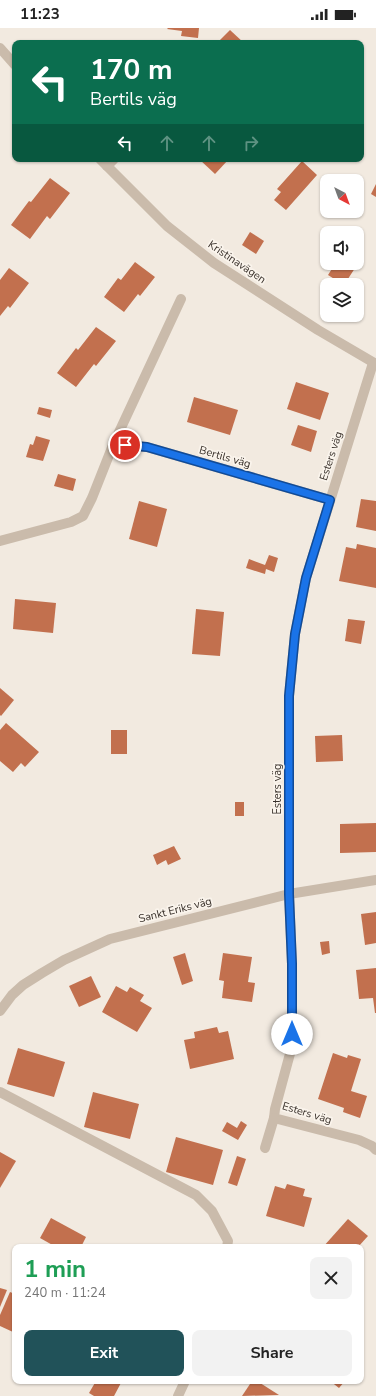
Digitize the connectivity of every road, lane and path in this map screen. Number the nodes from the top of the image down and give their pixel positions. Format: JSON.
{"nodes":[{"id":1,"x":0,"y":48,"type":"edge"},
{"id":2,"x":12,"y":62,"type":"edge"},
{"id":3,"x":108,"y":162,"type":"edge"},
{"id":4,"x":181,"y":299,"type":"dead end"},
{"id":5,"x":374,"y":363,"type":"edge"},
{"id":6,"x":113,"y":445,"type":"junction"},
{"id":7,"x":330,"y":500,"type":"junction"},
{"id":8,"x":0,"y":541,"type":"edge"},
{"id":9,"x":376,"y":880,"type":"edge"},
{"id":10,"x":289,"y":894,"type":"junction"},
{"id":11,"x":0,"y":1011,"type":"edge"},
{"id":12,"x":0,"y":1092,"type":"edge"},
{"id":13,"x":274,"y":1118,"type":"junction"},
{"id":14,"x":265,"y":1148,"type":"dead end"},
{"id":15,"x":376,"y":1150,"type":"edge"},
{"id":16,"x":228,"y":1244,"type":"edge"},
{"id":17,"x":184,"y":1384,"type":"edge"},
{"id":18,"x":178,"y":1396,"type":"edge"}],
"edges":[{"from":1,"to":2,"type":"street"},
{"from":3,"to":5,"type":"street","name":"Kristinavägen"},
{"from":4,"to":6,"type":"street"},
{"from":5,"to":7,"type":"street","name":"Esters väg"},
{"from":6,"to":7,"type":"street","name":"Bertils väg"},
{"from":6,"to":8,"type":"street"},
{"from":7,"to":10,"type":"street","name":"Esters väg"},
{"from":9,"to":10,"type":"street","name":"Sankt Eriks väg"},
{"from":10,"to":11,"type":"street","name":"Sankt Eriks väg"},
{"from":10,"to":13,"type":"street","name":"Esters väg"},
{"from":12,"to":16,"type":"street"},
{"from":13,"to":14,"type":"street"},
{"from":13,"to":15,"type":"street","name":"Esters väg"},
{"from":17,"to":18,"type":"street"}]}
